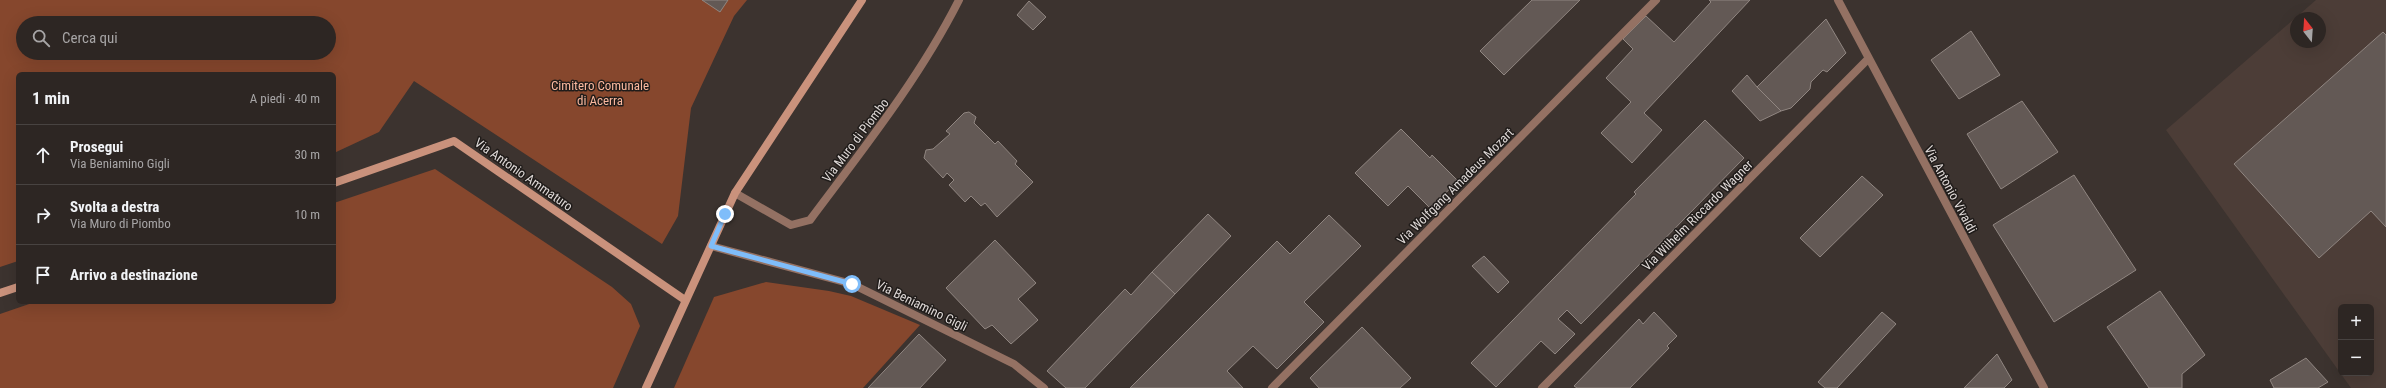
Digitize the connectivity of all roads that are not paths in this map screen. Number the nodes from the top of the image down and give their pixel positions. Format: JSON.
{"nodes":[{"id":1,"x":862,"y":0,"type":"edge"},
{"id":2,"x":959,"y":0,"type":"edge"},
{"id":3,"x":1656,"y":0,"type":"edge"},
{"id":4,"x":1838,"y":0,"type":"edge"},
{"id":5,"x":1868,"y":59,"type":"junction"},
{"id":6,"x":336,"y":182,"type":"edge"},
{"id":7,"x":735,"y":193,"type":"junction"},
{"id":8,"x":711,"y":246,"type":"junction"},
{"id":9,"x":16,"y":288,"type":"edge"},
{"id":10,"x":0,"y":293,"type":"edge"},
{"id":11,"x":685,"y":300,"type":"junction"},
{"id":12,"x":646,"y":388,"type":"edge"},
{"id":13,"x":1044,"y":388,"type":"edge"},
{"id":14,"x":1272,"y":388,"type":"edge"},
{"id":15,"x":1542,"y":388,"type":"edge"},
{"id":16,"x":2044,"y":388,"type":"edge"}],
"edges":[{"from":1,"to":7,"type":"street"},
{"from":2,"to":7,"type":"street","name":"Via Muro di Piombo"},
{"from":3,"to":14,"type":"street","name":"Via Wolfgang Amadeus Mozart"},
{"from":4,"to":5,"type":"street","name":"Via Antonio Vivaldi"},
{"from":5,"to":15,"type":"street","name":"Via Wilhelm Riccardo Wagner"},
{"from":5,"to":16,"type":"street","name":"Via Antonio Vivaldi"},
{"from":6,"to":11,"type":"street","name":"Via Antonio Ammaturo"},
{"from":7,"to":8,"type":"street"},
{"from":8,"to":11,"type":"street"},
{"from":8,"to":13,"type":"street","name":"Via Beniamino Gigli"},
{"from":9,"to":10,"type":"street"},
{"from":11,"to":12,"type":"street"}]}
